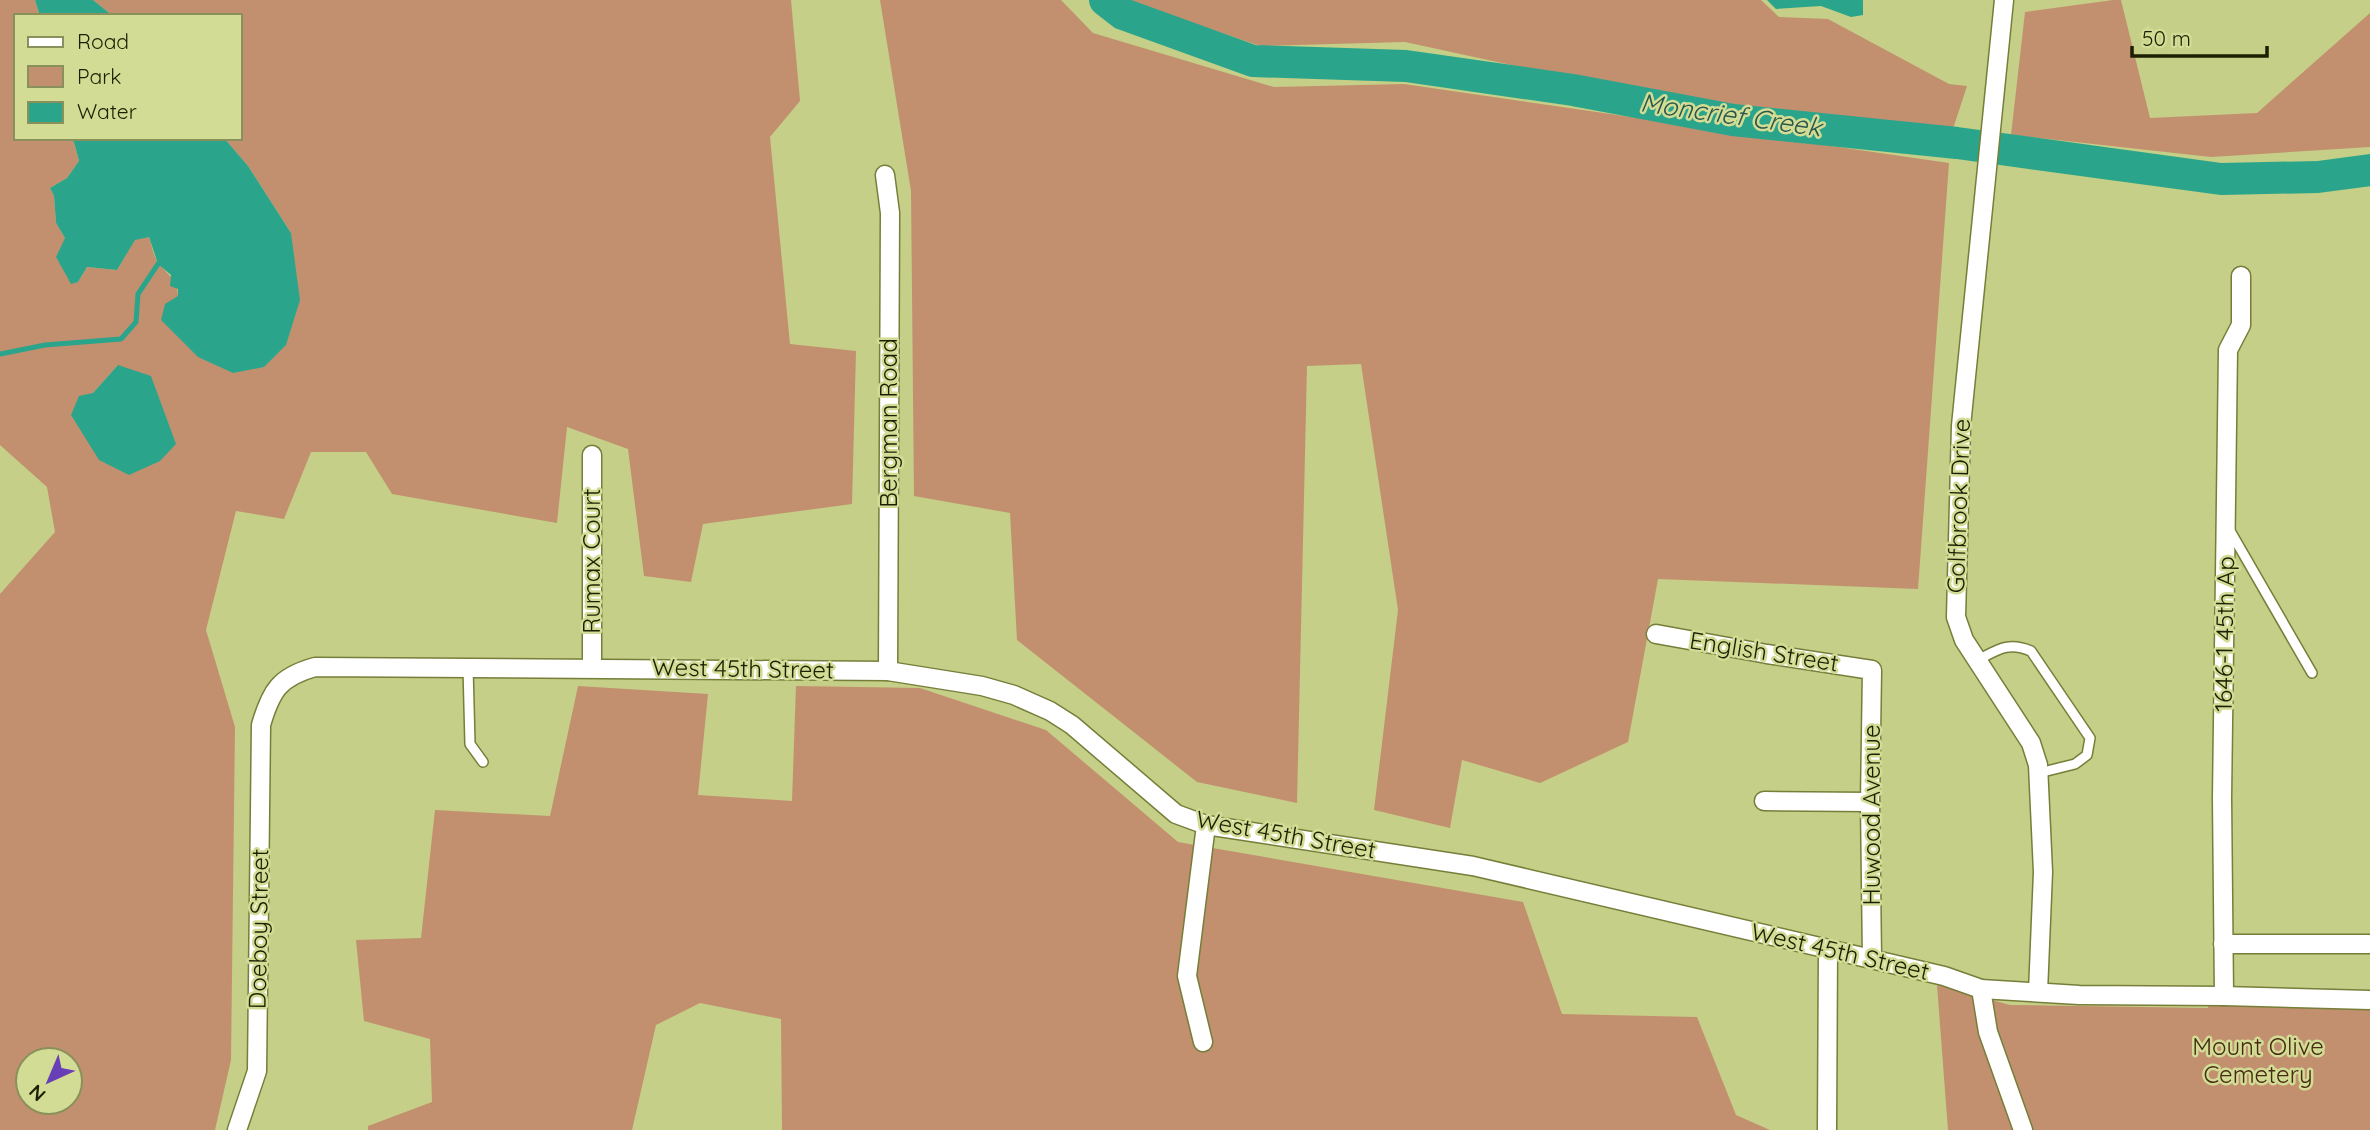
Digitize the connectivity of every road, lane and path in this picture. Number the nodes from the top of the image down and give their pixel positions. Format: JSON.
{"nodes":[{"id":1,"x":2004,"y":0,"type":"edge"},
{"id":2,"x":885,"y":175,"type":"dead end"},
{"id":3,"x":2241,"y":276,"type":"dead end"},
{"id":4,"x":592,"y":455,"type":"dead end"},
{"id":5,"x":2226,"y":524,"type":"junction"},
{"id":6,"x":1656,"y":634,"type":"dead end"},
{"id":7,"x":1976,"y":661,"type":"junction"},
{"id":8,"x":468,"y":666,"type":"junction"},
{"id":9,"x":592,"y":667,"type":"junction"},
{"id":10,"x":1872,"y":670,"type":"joint"},
{"id":11,"x":888,"y":671,"type":"junction"},
{"id":12,"x":2312,"y":673,"type":"dead end"},
{"id":13,"x":261,"y":725,"type":"joint"},
{"id":14,"x":483,"y":762,"type":"dead end"},
{"id":15,"x":2039,"y":774,"type":"junction"},
{"id":16,"x":1764,"y":801,"type":"dead end"},
{"id":17,"x":1870,"y":803,"type":"junction"},
{"id":18,"x":1206,"y":825,"type":"junction"},
{"id":19,"x":2223,"y":944,"type":"junction"},
{"id":20,"x":2370,"y":944,"type":"edge"},
{"id":21,"x":1828,"y":949,"type":"junction"},
{"id":22,"x":1872,"y":959,"type":"junction"},
{"id":23,"x":1981,"y":989,"type":"junction"},
{"id":24,"x":2038,"y":992,"type":"junction"},
{"id":25,"x":2224,"y":996,"type":"junction"},
{"id":26,"x":2370,"y":1000,"type":"edge"},
{"id":27,"x":1203,"y":1042,"type":"dead end"},
{"id":28,"x":237,"y":1130,"type":"edge"},
{"id":29,"x":1828,"y":1130,"type":"edge"},
{"id":30,"x":2023,"y":1130,"type":"edge"}],
"edges":[{"from":1,"to":7,"type":"street","name":"Golfbrook Drive"},
{"from":2,"to":11,"type":"street","name":"Bergman Road"},
{"from":3,"to":5,"type":"street","name":"1646-1 45th Ap"},
{"from":4,"to":9,"type":"street","name":"Rumax Court"},
{"from":5,"to":12,"type":"lane"},
{"from":5,"to":19,"type":"street","name":"1646-1 45th Ap"},
{"from":6,"to":10,"type":"street","name":"English Street"},
{"from":7,"to":15,"type":"street","name":"Golfbrook Drive"},
{"from":7,"to":15,"type":"lane"},
{"from":8,"to":9,"type":"street","name":"West 45th Street"},
{"from":8,"to":13,"type":"street","name":"West 45th Street"},
{"from":8,"to":14,"type":"lane"},
{"from":9,"to":11,"type":"street","name":"West 45th Street"},
{"from":10,"to":17,"type":"street","name":"Huwood Avenue"},
{"from":11,"to":18,"type":"street","name":"West 45th Street"},
{"from":13,"to":28,"type":"street","name":"Doeboy Street"},
{"from":15,"to":24,"type":"street","name":"Golfbrook Drive"},
{"from":16,"to":17,"type":"street"},
{"from":17,"to":22,"type":"street","name":"Huwood Avenue"},
{"from":18,"to":21,"type":"street","name":"West 45th Street"},
{"from":18,"to":27,"type":"street"},
{"from":19,"to":20,"type":"street"},
{"from":19,"to":25,"type":"street","name":"1646-1 45th Ap"},
{"from":21,"to":22,"type":"street","name":"West 45th Street"},
{"from":21,"to":29,"type":"street"},
{"from":22,"to":23,"type":"street","name":"West 45th Street"},
{"from":23,"to":24,"type":"street","name":"West 45th Street"},
{"from":23,"to":30,"type":"street"},
{"from":24,"to":25,"type":"street","name":"West 45th Street"},
{"from":25,"to":26,"type":"street","name":"West 45th Street"}]}
